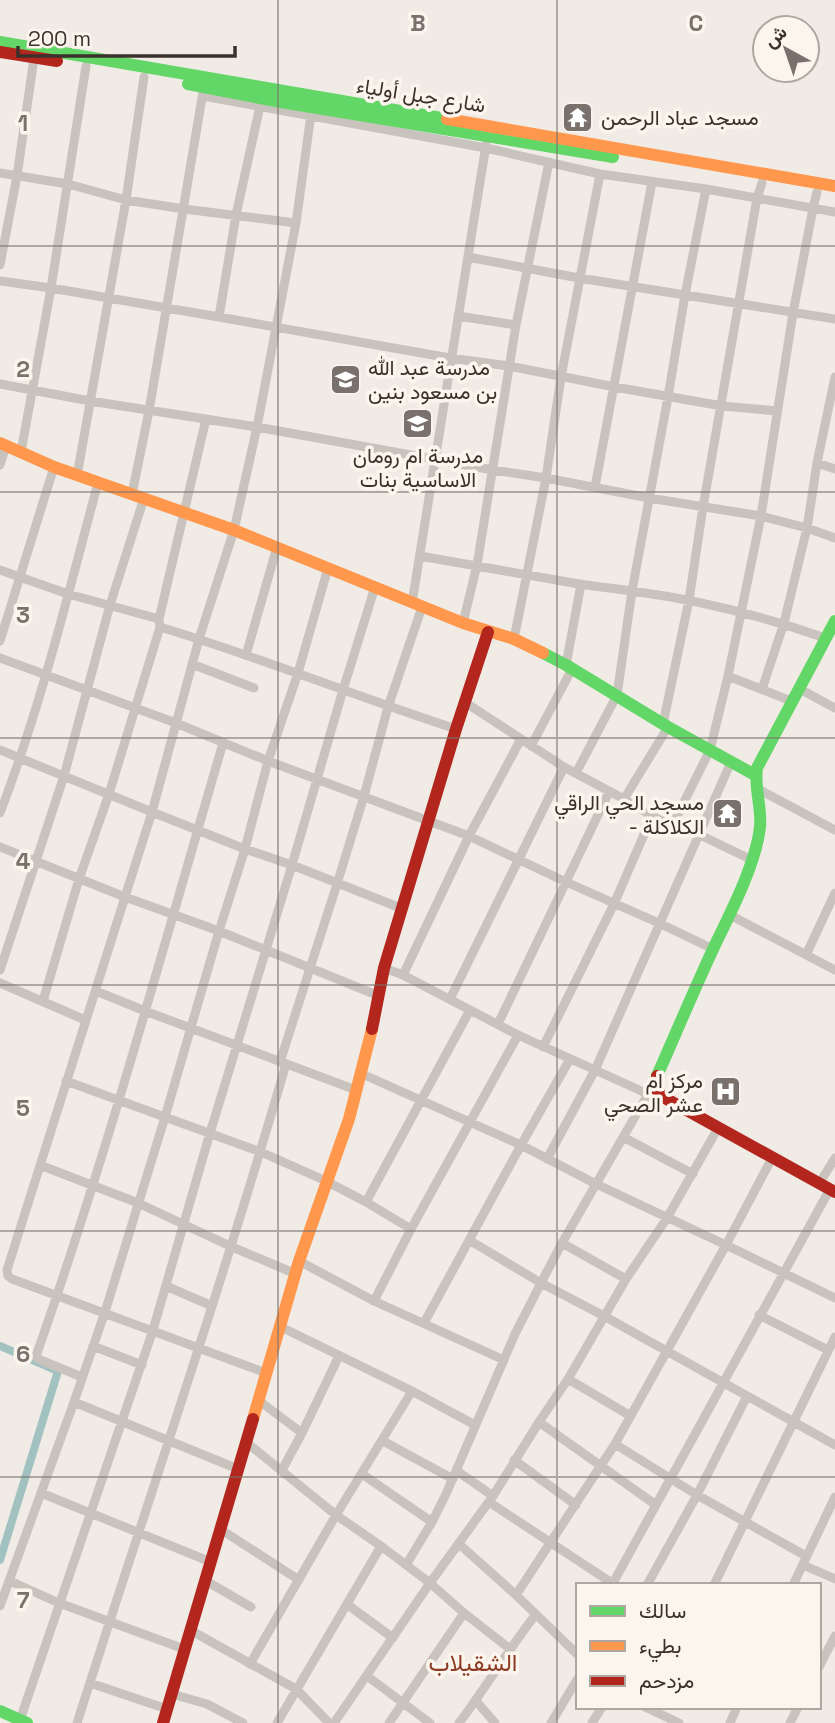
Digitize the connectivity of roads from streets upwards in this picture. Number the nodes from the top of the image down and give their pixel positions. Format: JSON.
{"nodes":[{"id":1,"x":0,"y":42,"type":"edge"},
{"id":2,"x":0,"y":52,"type":"edge"},
{"id":3,"x":34,"y":58,"type":"junction"},
{"id":4,"x":86,"y":66,"type":"junction"},
{"id":5,"x":144,"y":77,"type":"junction"},
{"id":6,"x":203,"y":92,"type":"junction"},
{"id":7,"x":260,"y":106,"type":"junction"},
{"id":8,"x":311,"y":111,"type":"junction"},
{"id":9,"x":487,"y":142,"type":"junction"},
{"id":10,"x":549,"y":162,"type":"junction"},
{"id":11,"x":0,"y":173,"type":"edge"},
{"id":12,"x":600,"y":174,"type":"junction"},
{"id":13,"x":17,"y":176,"type":"junction"},
{"id":14,"x":652,"y":182,"type":"junction"},
{"id":15,"x":762,"y":183,"type":"junction"},
{"id":16,"x":68,"y":184,"type":"junction"},
{"id":17,"x":835,"y":186,"type":"edge"},
{"id":18,"x":706,"y":189,"type":"junction"},
{"id":19,"x":817,"y":192,"type":"junction"},
{"id":20,"x":835,"y":195,"type":"edge"},
{"id":21,"x":757,"y":198,"type":"junction"},
{"id":22,"x":126,"y":200,"type":"junction"},
{"id":23,"x":813,"y":208,"type":"junction"},
{"id":24,"x":184,"y":209,"type":"junction"},
{"id":25,"x":835,"y":212,"type":"edge"},
{"id":26,"x":236,"y":215,"type":"junction"},
{"id":27,"x":296,"y":223,"type":"junction"},
{"id":28,"x":468,"y":257,"type":"junction"},
{"id":29,"x":0,"y":265,"type":"edge"},
{"id":30,"x":527,"y":267,"type":"junction"},
{"id":31,"x":579,"y":278,"type":"junction"},
{"id":32,"x":0,"y":282,"type":"edge"},
{"id":33,"x":632,"y":285,"type":"junction"},
{"id":34,"x":51,"y":288,"type":"junction"},
{"id":35,"x":685,"y":295,"type":"junction"},
{"id":36,"x":109,"y":299,"type":"junction"},
{"id":37,"x":738,"y":303,"type":"junction"},
{"id":38,"x":167,"y":308,"type":"junction"},
{"id":39,"x":793,"y":313,"type":"junction"},
{"id":40,"x":457,"y":316,"type":"junction"},
{"id":41,"x":219,"y":317,"type":"junction"},
{"id":42,"x":835,"y":320,"type":"edge"},
{"id":43,"x":516,"y":325,"type":"junction"},
{"id":44,"x":277,"y":327,"type":"junction"},
{"id":45,"x":450,"y":358,"type":"junction"},
{"id":46,"x":509,"y":366,"type":"junction"},
{"id":47,"x":561,"y":376,"type":"junction"},
{"id":48,"x":835,"y":376,"type":"edge"},
{"id":49,"x":0,"y":384,"type":"edge"},
{"id":50,"x":615,"y":387,"type":"junction"},
{"id":51,"x":32,"y":390,"type":"junction"},
{"id":52,"x":668,"y":397,"type":"junction"},
{"id":53,"x":90,"y":401,"type":"junction"},
{"id":54,"x":722,"y":406,"type":"junction"},
{"id":55,"x":149,"y":411,"type":"junction"},
{"id":56,"x":777,"y":411,"type":"junction"},
{"id":57,"x":206,"y":419,"type":"junction"},
{"id":58,"x":257,"y":427,"type":"junction"},
{"id":59,"x":3,"y":445,"type":"edge"},
{"id":60,"x":21,"y":452,"type":"junction"},
{"id":61,"x":435,"y":459,"type":"junction"},
{"id":62,"x":817,"y":463,"type":"junction"},
{"id":63,"x":0,"y":465,"type":"edge"},
{"id":64,"x":54,"y":467,"type":"junction"},
{"id":65,"x":835,"y":469,"type":"edge"},
{"id":66,"x":493,"y":470,"type":"junction"},
{"id":67,"x":77,"y":476,"type":"junction"},
{"id":68,"x":547,"y":478,"type":"junction"},
{"id":69,"x":98,"y":483,"type":"junction"},
{"id":70,"x":595,"y":487,"type":"junction"},
{"id":71,"x":138,"y":496,"type":"junction"},
{"id":72,"x":649,"y":498,"type":"junction"},
{"id":73,"x":703,"y":507,"type":"junction"},
{"id":74,"x":185,"y":512,"type":"junction"},
{"id":75,"x":761,"y":516,"type":"junction"},
{"id":76,"x":807,"y":528,"type":"junction"},
{"id":77,"x":234,"y":530,"type":"junction"},
{"id":78,"x":835,"y":538,"type":"edge"},
{"id":79,"x":277,"y":547,"type":"junction"},
{"id":80,"x":420,"y":556,"type":"junction"},
{"id":81,"x":477,"y":565,"type":"junction"},
{"id":82,"x":328,"y":568,"type":"junction"},
{"id":83,"x":0,"y":570,"type":"edge"},
{"id":84,"x":527,"y":574,"type":"junction"},
{"id":85,"x":19,"y":576,"type":"junction"},
{"id":86,"x":581,"y":584,"type":"junction"},
{"id":87,"x":375,"y":587,"type":"junction"},
{"id":88,"x":632,"y":590,"type":"junction"},
{"id":89,"x":68,"y":594,"type":"junction"},
{"id":90,"x":689,"y":600,"type":"junction"},
{"id":91,"x":110,"y":605,"type":"junction"},
{"id":92,"x":417,"y":605,"type":"junction"},
{"id":93,"x":742,"y":611,"type":"junction"},
{"id":94,"x":835,"y":621,"type":"edge"},
{"id":95,"x":160,"y":623,"type":"junction"},
{"id":96,"x":463,"y":623,"type":"junction"},
{"id":97,"x":784,"y":623,"type":"junction"},
{"id":98,"x":488,"y":632,"type":"junction"},
{"id":99,"x":825,"y":638,"type":"junction"},
{"id":100,"x":199,"y":639,"type":"junction"},
{"id":101,"x":514,"y":639,"type":"junction"},
{"id":102,"x":0,"y":641,"type":"edge"},
{"id":103,"x":246,"y":655,"type":"junction"},
{"id":104,"x":0,"y":658,"type":"edge"},
{"id":105,"x":192,"y":664,"type":"junction"},
{"id":106,"x":569,"y":667,"type":"junction"},
{"id":107,"x":298,"y":673,"type":"junction"},
{"id":108,"x":46,"y":675,"type":"junction"},
{"id":109,"x":728,"y":676,"type":"junction"},
{"id":110,"x":254,"y":688,"type":"dead end"},
{"id":111,"x":798,"y":688,"type":"junction"},
{"id":112,"x":343,"y":690,"type":"junction"},
{"id":113,"x":762,"y":690,"type":"junction"},
{"id":114,"x":88,"y":691,"type":"junction"},
{"id":115,"x":617,"y":695,"type":"junction"},
{"id":116,"x":791,"y":701,"type":"junction"},
{"id":117,"x":466,"y":704,"type":"junction"},
{"id":118,"x":388,"y":707,"type":"junction"},
{"id":119,"x":835,"y":708,"type":"edge"},
{"id":120,"x":135,"y":709,"type":"junction"},
{"id":121,"x":176,"y":723,"type":"junction"},
{"id":122,"x":666,"y":725,"type":"junction"},
{"id":123,"x":456,"y":729,"type":"junction"},
{"id":124,"x":521,"y":739,"type":"junction"},
{"id":125,"x":223,"y":743,"type":"junction"},
{"id":126,"x":531,"y":746,"type":"junction"},
{"id":127,"x":0,"y":750,"type":"edge"},
{"id":128,"x":710,"y":750,"type":"junction"},
{"id":129,"x":21,"y":758,"type":"junction"},
{"id":130,"x":268,"y":761,"type":"junction"},
{"id":131,"x":731,"y":762,"type":"junction"},
{"id":132,"x":564,"y":767,"type":"junction"},
{"id":133,"x":576,"y":773,"type":"junction"},
{"id":134,"x":64,"y":776,"type":"junction"},
{"id":135,"x":317,"y":778,"type":"junction"},
{"id":136,"x":756,"y":782,"type":"junction"},
{"id":137,"x":609,"y":792,"type":"junction"},
{"id":138,"x":109,"y":794,"type":"junction"},
{"id":139,"x":364,"y":796,"type":"junction"},
{"id":140,"x":624,"y":799,"type":"junction"},
{"id":141,"x":152,"y":812,"type":"junction"},
{"id":142,"x":0,"y":813,"type":"edge"},
{"id":143,"x":652,"y":816,"type":"junction"},
{"id":144,"x":429,"y":821,"type":"junction"},
{"id":145,"x":672,"y":826,"type":"junction"},
{"id":146,"x":198,"y":829,"type":"junction"},
{"id":147,"x":835,"y":830,"type":"edge"},
{"id":148,"x":698,"y":834,"type":"junction"},
{"id":149,"x":469,"y":836,"type":"junction"},
{"id":150,"x":0,"y":847,"type":"edge"},
{"id":151,"x":245,"y":849,"type":"junction"},
{"id":152,"x":518,"y":858,"type":"junction"},
{"id":153,"x":752,"y":860,"type":"junction"},
{"id":154,"x":36,"y":863,"type":"junction"},
{"id":155,"x":292,"y":865,"type":"junction"},
{"id":156,"x":79,"y":879,"type":"junction"},
{"id":157,"x":566,"y":882,"type":"junction"},
{"id":158,"x":337,"y":884,"type":"junction"},
{"id":159,"x":125,"y":897,"type":"junction"},
{"id":160,"x":834,"y":899,"type":"edge"},
{"id":161,"x":614,"y":904,"type":"junction"},
{"id":162,"x":403,"y":909,"type":"junction"},
{"id":163,"x":173,"y":915,"type":"junction"},
{"id":164,"x":730,"y":915,"type":"junction"},
{"id":165,"x":661,"y":924,"type":"junction"},
{"id":166,"x":219,"y":931,"type":"junction"},
{"id":167,"x":713,"y":949,"type":"junction"},
{"id":168,"x":266,"y":950,"type":"junction"},
{"id":169,"x":806,"y":955,"type":"junction"},
{"id":170,"x":384,"y":968,"type":"junction"},
{"id":171,"x":310,"y":969,"type":"junction"},
{"id":172,"x":0,"y":970,"type":"edge"},
{"id":173,"x":835,"y":970,"type":"edge"},
{"id":174,"x":403,"y":975,"type":"junction"},
{"id":175,"x":0,"y":983,"type":"edge"},
{"id":176,"x":96,"y":991,"type":"junction"},
{"id":177,"x":379,"y":996,"type":"junction"},
{"id":178,"x":450,"y":999,"type":"junction"},
{"id":179,"x":43,"y":1001,"type":"junction"},
{"id":180,"x":470,"y":1010,"type":"junction"},
{"id":181,"x":145,"y":1011,"type":"junction"},
{"id":182,"x":85,"y":1020,"type":"junction"},
{"id":183,"x":498,"y":1024,"type":"junction"},
{"id":184,"x":191,"y":1029,"type":"junction"},
{"id":185,"x":519,"y":1035,"type":"junction"},
{"id":186,"x":237,"y":1046,"type":"junction"},
{"id":187,"x":543,"y":1047,"type":"junction"},
{"id":188,"x":570,"y":1059,"type":"junction"},
{"id":189,"x":283,"y":1063,"type":"junction"},
{"id":190,"x":595,"y":1070,"type":"junction"},
{"id":191,"x":360,"y":1073,"type":"junction"},
{"id":192,"x":66,"y":1081,"type":"junction"},
{"id":193,"x":356,"y":1090,"type":"junction"},
{"id":194,"x":652,"y":1092,"type":"junction"},
{"id":195,"x":119,"y":1100,"type":"junction"},
{"id":196,"x":421,"y":1101,"type":"junction"},
{"id":197,"x":165,"y":1117,"type":"junction"},
{"id":198,"x":471,"y":1122,"type":"junction"},
{"id":199,"x":718,"y":1128,"type":"junction"},
{"id":200,"x":210,"y":1133,"type":"junction"},
{"id":201,"x":623,"y":1137,"type":"junction"},
{"id":202,"x":521,"y":1145,"type":"junction"},
{"id":203,"x":261,"y":1152,"type":"junction"},
{"id":204,"x":772,"y":1158,"type":"junction"},
{"id":205,"x":835,"y":1158,"type":"edge"},
{"id":206,"x":547,"y":1159,"type":"junction"},
{"id":207,"x":40,"y":1165,"type":"junction"},
{"id":208,"x":693,"y":1174,"type":"junction"},
{"id":209,"x":326,"y":1181,"type":"junction"},
{"id":210,"x":596,"y":1184,"type":"junction"},
{"id":211,"x":93,"y":1185,"type":"junction"},
{"id":212,"x":828,"y":1189,"type":"edge"},
{"id":213,"x":366,"y":1202,"type":"junction"},
{"id":214,"x":138,"y":1203,"type":"junction"},
{"id":215,"x":667,"y":1218,"type":"junction"},
{"id":216,"x":184,"y":1224,"type":"junction"},
{"id":217,"x":411,"y":1229,"type":"junction"},
{"id":218,"x":469,"y":1240,"type":"junction"},
{"id":219,"x":562,"y":1243,"type":"junction"},
{"id":220,"x":726,"y":1245,"type":"junction"},
{"id":221,"x":230,"y":1247,"type":"junction"},
{"id":222,"x":299,"y":1261,"type":"junction"},
{"id":223,"x":782,"y":1273,"type":"junction"},
{"id":224,"x":296,"y":1274,"type":"junction"},
{"id":225,"x":626,"y":1279,"type":"junction"},
{"id":226,"x":541,"y":1283,"type":"junction"},
{"id":227,"x":166,"y":1286,"type":"junction"},
{"id":228,"x":58,"y":1295,"type":"junction"},
{"id":229,"x":835,"y":1298,"type":"edge"},
{"id":230,"x":374,"y":1301,"type":"junction"},
{"id":231,"x":212,"y":1306,"type":"junction"},
{"id":232,"x":105,"y":1312,"type":"junction"},
{"id":233,"x":760,"y":1315,"type":"junction"},
{"id":234,"x":604,"y":1316,"type":"junction"},
{"id":235,"x":424,"y":1323,"type":"junction"},
{"id":236,"x":281,"y":1327,"type":"junction"},
{"id":237,"x":153,"y":1330,"type":"junction"},
{"id":238,"x":835,"y":1337,"type":"edge"},
{"id":239,"x":93,"y":1346,"type":"junction"},
{"id":240,"x":198,"y":1348,"type":"junction"},
{"id":241,"x":666,"y":1350,"type":"junction"},
{"id":242,"x":828,"y":1350,"type":"junction"},
{"id":243,"x":339,"y":1356,"type":"junction"},
{"id":244,"x":504,"y":1360,"type":"junction"},
{"id":245,"x":142,"y":1365,"type":"junction"},
{"id":246,"x":266,"y":1373,"type":"junction"},
{"id":247,"x":82,"y":1377,"type":"junction"},
{"id":248,"x":568,"y":1378,"type":"junction"},
{"id":249,"x":723,"y":1382,"type":"junction"},
{"id":250,"x":412,"y":1391,"type":"junction"},
{"id":251,"x":747,"y":1396,"type":"junction"},
{"id":252,"x":258,"y":1400,"type":"junction"},
{"id":253,"x":74,"y":1402,"type":"junction"},
{"id":254,"x":629,"y":1415,"type":"junction"},
{"id":255,"x":122,"y":1422,"type":"junction"},
{"id":256,"x":539,"y":1422,"type":"junction"},
{"id":257,"x":793,"y":1422,"type":"junction"},
{"id":258,"x":475,"y":1425,"type":"junction"},
{"id":259,"x":302,"y":1433,"type":"junction"},
{"id":260,"x":169,"y":1440,"type":"junction"},
{"id":261,"x":383,"y":1441,"type":"junction"},
{"id":262,"x":246,"y":1442,"type":"junction"},
{"id":263,"x":615,"y":1444,"type":"junction"},
{"id":264,"x":835,"y":1445,"type":"edge"},
{"id":265,"x":514,"y":1460,"type":"junction"},
{"id":266,"x":601,"y":1466,"type":"junction"},
{"id":267,"x":238,"y":1469,"type":"junction"},
{"id":268,"x":282,"y":1470,"type":"junction"},
{"id":269,"x":362,"y":1474,"type":"junction"},
{"id":270,"x":455,"y":1475,"type":"junction"},
{"id":271,"x":670,"y":1479,"type":"junction"},
{"id":272,"x":41,"y":1493,"type":"junction"},
{"id":273,"x":697,"y":1495,"type":"junction"},
{"id":274,"x":835,"y":1497,"type":"edge"},
{"id":275,"x":491,"y":1499,"type":"junction"},
{"id":276,"x":576,"y":1505,"type":"junction"},
{"id":277,"x":656,"y":1505,"type":"junction"},
{"id":278,"x":90,"y":1514,"type":"junction"},
{"id":279,"x":336,"y":1515,"type":"junction"},
{"id":280,"x":432,"y":1522,"type":"junction"},
{"id":281,"x":746,"y":1523,"type":"junction"},
{"id":282,"x":220,"y":1529,"type":"junction"},
{"id":283,"x":139,"y":1533,"type":"junction"},
{"id":284,"x":551,"y":1543,"type":"junction"},
{"id":285,"x":459,"y":1544,"type":"junction"},
{"id":286,"x":382,"y":1546,"type":"junction"},
{"id":287,"x":804,"y":1560,"type":"junction"},
{"id":288,"x":211,"y":1562,"type":"junction"},
{"id":289,"x":406,"y":1565,"type":"junction"},
{"id":290,"x":835,"y":1579,"type":"edge"},
{"id":291,"x":10,"y":1580,"type":"junction"},
{"id":292,"x":299,"y":1580,"type":"junction"},
{"id":293,"x":206,"y":1581,"type":"junction"},
{"id":294,"x":430,"y":1583,"type":"junction"},
{"id":295,"x":612,"y":1583,"type":"edge"},
{"id":296,"x":615,"y":1583,"type":"edge"},
{"id":297,"x":648,"y":1583,"type":"edge"},
{"id":298,"x":715,"y":1583,"type":"edge"},
{"id":299,"x":794,"y":1583,"type":"edge"},
{"id":300,"x":516,"y":1595,"type":"junction"},
{"id":301,"x":60,"y":1603,"type":"junction"},
{"id":302,"x":348,"y":1605,"type":"junction"},
{"id":303,"x":0,"y":1606,"type":"edge"},
{"id":304,"x":251,"y":1607,"type":"dead end"},
{"id":305,"x":464,"y":1613,"type":"junction"},
{"id":306,"x":536,"y":1614,"type":"junction"},
{"id":307,"x":110,"y":1622,"type":"junction"},
{"id":308,"x":190,"y":1630,"type":"junction"},
{"id":309,"x":835,"y":1636,"type":"edge"},
{"id":310,"x":393,"y":1638,"type":"junction"},
{"id":311,"x":184,"y":1649,"type":"junction"},
{"id":312,"x":510,"y":1649,"type":"junction"},
{"id":313,"x":576,"y":1653,"type":"edge"},
{"id":314,"x":821,"y":1663,"type":"edge"},
{"id":315,"x":250,"y":1664,"type":"junction"},
{"id":316,"x":367,"y":1676,"type":"junction"},
{"id":317,"x":576,"y":1681,"type":"edge"},
{"id":318,"x":90,"y":1682,"type":"junction"},
{"id":319,"x":296,"y":1689,"type":"junction"},
{"id":320,"x":172,"y":1694,"type":"junction"},
{"id":321,"x":476,"y":1701,"type":"junction"},
{"id":322,"x":403,"y":1703,"type":"junction"},
{"id":323,"x":167,"y":1709,"type":"junction"},
{"id":324,"x":652,"y":1709,"type":"edge"},
{"id":325,"x":0,"y":1711,"type":"edge"},
{"id":326,"x":23,"y":1721,"type":"edge"},
{"id":327,"x":77,"y":1723,"type":"edge"},
{"id":328,"x":163,"y":1723,"type":"edge"},
{"id":329,"x":243,"y":1723,"type":"edge"},
{"id":330,"x":277,"y":1723,"type":"edge"},
{"id":331,"x":331,"y":1723,"type":"edge"},
{"id":332,"x":388,"y":1723,"type":"edge"},
{"id":333,"x":430,"y":1723,"type":"edge"},
{"id":334,"x":459,"y":1723,"type":"edge"},
{"id":335,"x":495,"y":1723,"type":"edge"},
{"id":336,"x":551,"y":1723,"type":"edge"},
{"id":337,"x":679,"y":1723,"type":"edge"}],
"edges":[{"from":1,"to":17,"type":"street","name":"شارع جبل أولياء"},
{"from":2,"to":3,"type":"street","name":"شارع جبل أولياء"},
{"from":3,"to":4,"type":"street","name":"شارع جبل أولياء"},
{"from":3,"to":13,"type":"street"},
{"from":4,"to":5,"type":"street","name":"شارع جبل أولياء"},
{"from":4,"to":16,"type":"street"},
{"from":5,"to":6,"type":"street","name":"شارع جبل أولياء"},
{"from":5,"to":22,"type":"street"},
{"from":6,"to":7,"type":"street"},
{"from":6,"to":8,"type":"street","name":"شارع جبل أولياء"},
{"from":6,"to":24,"type":"street"},
{"from":7,"to":8,"type":"street"},
{"from":7,"to":26,"type":"street"},
{"from":8,"to":9,"type":"street","name":"شارع جبل أولياء"},
{"from":8,"to":27,"type":"street"},
{"from":9,"to":10,"type":"street"},
{"from":9,"to":15,"type":"street","name":"شارع جبل أولياء"},
{"from":9,"to":28,"type":"street"},
{"from":10,"to":12,"type":"street"},
{"from":10,"to":30,"type":"street"},
{"from":11,"to":13,"type":"street"},
{"from":12,"to":14,"type":"street"},
{"from":12,"to":31,"type":"street"},
{"from":13,"to":16,"type":"street"},
{"from":13,"to":29,"type":"street"},
{"from":14,"to":18,"type":"street"},
{"from":14,"to":33,"type":"street"},
{"from":15,"to":19,"type":"street","name":"شارع جبل أولياء"},
{"from":15,"to":21,"type":"street"},
{"from":16,"to":22,"type":"street"},
{"from":16,"to":34,"type":"street"},
{"from":18,"to":21,"type":"street"},
{"from":18,"to":35,"type":"street"},
{"from":19,"to":20,"type":"street","name":"شارع جبل أولياء"},
{"from":19,"to":23,"type":"street"},
{"from":21,"to":23,"type":"street"},
{"from":21,"to":37,"type":"street"},
{"from":22,"to":24,"type":"street"},
{"from":22,"to":36,"type":"street"},
{"from":23,"to":25,"type":"street"},
{"from":23,"to":39,"type":"street"},
{"from":24,"to":26,"type":"street"},
{"from":24,"to":38,"type":"street"},
{"from":26,"to":27,"type":"street"},
{"from":26,"to":41,"type":"street"},
{"from":27,"to":44,"type":"street"},
{"from":28,"to":30,"type":"street"},
{"from":28,"to":40,"type":"street"},
{"from":30,"to":31,"type":"street"},
{"from":30,"to":43,"type":"street"},
{"from":31,"to":33,"type":"street"},
{"from":31,"to":47,"type":"street"},
{"from":32,"to":34,"type":"street"},
{"from":33,"to":35,"type":"street"},
{"from":33,"to":50,"type":"street"},
{"from":34,"to":36,"type":"street"},
{"from":34,"to":51,"type":"street"},
{"from":35,"to":37,"type":"street"},
{"from":35,"to":52,"type":"street"},
{"from":36,"to":38,"type":"street"},
{"from":36,"to":53,"type":"street"},
{"from":37,"to":39,"type":"street"},
{"from":37,"to":54,"type":"street"},
{"from":38,"to":41,"type":"street"},
{"from":38,"to":55,"type":"street"},
{"from":39,"to":42,"type":"street"},
{"from":39,"to":56,"type":"street"},
{"from":40,"to":43,"type":"street"},
{"from":40,"to":45,"type":"street"},
{"from":41,"to":44,"type":"street"},
{"from":43,"to":46,"type":"street"},
{"from":44,"to":45,"type":"street"},
{"from":44,"to":58,"type":"street"},
{"from":45,"to":46,"type":"street"},
{"from":45,"to":61,"type":"street"},
{"from":46,"to":47,"type":"street"},
{"from":46,"to":66,"type":"street"},
{"from":47,"to":50,"type":"street"},
{"from":47,"to":68,"type":"street"},
{"from":48,"to":62,"type":"street"},
{"from":49,"to":51,"type":"street"},
{"from":50,"to":52,"type":"street"},
{"from":50,"to":70,"type":"street"},
{"from":51,"to":53,"type":"street"},
{"from":51,"to":60,"type":"street"},
{"from":52,"to":54,"type":"street"},
{"from":52,"to":72,"type":"street"},
{"from":53,"to":55,"type":"street"},
{"from":53,"to":67,"type":"street"},
{"from":54,"to":56,"type":"street"},
{"from":54,"to":73,"type":"street"},
{"from":55,"to":57,"type":"street"},
{"from":55,"to":71,"type":"street"},
{"from":56,"to":75,"type":"street"},
{"from":57,"to":58,"type":"street"},
{"from":57,"to":74,"type":"street"},
{"from":58,"to":61,"type":"street"},
{"from":58,"to":77,"type":"street"},
{"from":59,"to":60,"type":"street"},
{"from":59,"to":63,"type":"street"},
{"from":60,"to":64,"type":"street"},
{"from":61,"to":66,"type":"street"},
{"from":61,"to":80,"type":"street"},
{"from":62,"to":65,"type":"street"},
{"from":62,"to":76,"type":"street"},
{"from":64,"to":67,"type":"street"},
{"from":64,"to":85,"type":"street"},
{"from":66,"to":68,"type":"street"},
{"from":66,"to":81,"type":"street"},
{"from":67,"to":69,"type":"street"},
{"from":68,"to":70,"type":"street"},
{"from":68,"to":84,"type":"street"},
{"from":69,"to":71,"type":"street"},
{"from":69,"to":89,"type":"street"},
{"from":70,"to":72,"type":"street"},
{"from":71,"to":74,"type":"street"},
{"from":71,"to":91,"type":"street"},
{"from":72,"to":73,"type":"street"},
{"from":72,"to":88,"type":"street"},
{"from":73,"to":75,"type":"street"},
{"from":73,"to":90,"type":"street"},
{"from":74,"to":77,"type":"street"},
{"from":74,"to":95,"type":"street"},
{"from":75,"to":76,"type":"street"},
{"from":75,"to":93,"type":"street"},
{"from":76,"to":78,"type":"street"},
{"from":76,"to":97,"type":"street"},
{"from":77,"to":79,"type":"street"},
{"from":77,"to":100,"type":"street"},
{"from":79,"to":82,"type":"street"},
{"from":79,"to":103,"type":"street"},
{"from":80,"to":81,"type":"street"},
{"from":80,"to":92,"type":"street"},
{"from":81,"to":84,"type":"street"},
{"from":81,"to":96,"type":"street"},
{"from":82,"to":87,"type":"street"},
{"from":82,"to":107,"type":"street"},
{"from":83,"to":85,"type":"street"},
{"from":84,"to":86,"type":"street"},
{"from":84,"to":101,"type":"street"},
{"from":85,"to":89,"type":"street"},
{"from":85,"to":102,"type":"street"},
{"from":86,"to":88,"type":"street"},
{"from":86,"to":106,"type":"street"},
{"from":87,"to":92,"type":"street"},
{"from":87,"to":112,"type":"street"},
{"from":88,"to":90,"type":"street"},
{"from":88,"to":115,"type":"street"},
{"from":89,"to":91,"type":"street"},
{"from":89,"to":108,"type":"street"},
{"from":90,"to":93,"type":"street"},
{"from":90,"to":122,"type":"street"},
{"from":91,"to":95,"type":"street"},
{"from":91,"to":114,"type":"street"},
{"from":92,"to":96,"type":"street"},
{"from":92,"to":118,"type":"street"},
{"from":93,"to":97,"type":"street"},
{"from":93,"to":109,"type":"street"},
{"from":94,"to":99,"type":"street"},
{"from":95,"to":100,"type":"street"},
{"from":95,"to":120,"type":"street"},
{"from":96,"to":98,"type":"street"},
{"from":97,"to":99,"type":"street"},
{"from":97,"to":113,"type":"street"},
{"from":98,"to":101,"type":"street"},
{"from":98,"to":117,"type":"street"},
{"from":99,"to":111,"type":"street"},
{"from":100,"to":103,"type":"street"},
{"from":100,"to":105,"type":"street"},
{"from":101,"to":106,"type":"street"},
{"from":103,"to":107,"type":"street"},
{"from":104,"to":108,"type":"street"},
{"from":105,"to":110,"type":"street"},
{"from":105,"to":121,"type":"street"},
{"from":106,"to":115,"type":"street"},
{"from":106,"to":126,"type":"street"},
{"from":107,"to":112,"type":"street"},
{"from":107,"to":130,"type":"street"},
{"from":108,"to":114,"type":"street"},
{"from":108,"to":129,"type":"street"},
{"from":109,"to":113,"type":"street"},
{"from":109,"to":128,"type":"street"},
{"from":111,"to":116,"type":"street"},
{"from":111,"to":119,"type":"street"},
{"from":112,"to":118,"type":"street"},
{"from":112,"to":135,"type":"street"},
{"from":113,"to":116,"type":"street"},
{"from":114,"to":120,"type":"street"},
{"from":114,"to":134,"type":"street"},
{"from":115,"to":122,"type":"street"},
{"from":115,"to":133,"type":"street"},
{"from":116,"to":136,"type":"street"},
{"from":117,"to":123,"type":"street"},
{"from":117,"to":124,"type":"street"},
{"from":118,"to":123,"type":"street"},
{"from":118,"to":139,"type":"street"},
{"from":120,"to":121,"type":"street"},
{"from":120,"to":138,"type":"street"},
{"from":121,"to":125,"type":"street"},
{"from":121,"to":141,"type":"street"},
{"from":122,"to":128,"type":"street"},
{"from":122,"to":140,"type":"street"},
{"from":123,"to":144,"type":"street"},
{"from":124,"to":126,"type":"street"},
{"from":124,"to":149,"type":"street"},
{"from":125,"to":130,"type":"street"},
{"from":125,"to":146,"type":"street"},
{"from":126,"to":132,"type":"street"},
{"from":127,"to":129,"type":"street"},
{"from":128,"to":131,"type":"street"},
{"from":128,"to":145,"type":"street"},
{"from":129,"to":134,"type":"street"},
{"from":129,"to":142,"type":"street"},
{"from":130,"to":135,"type":"street"},
{"from":130,"to":151,"type":"street"},
{"from":131,"to":136,"type":"street"},
{"from":131,"to":148,"type":"street"},
{"from":132,"to":133,"type":"street"},
{"from":132,"to":152,"type":"street"},
{"from":133,"to":137,"type":"street"},
{"from":134,"to":138,"type":"street"},
{"from":134,"to":154,"type":"street"},
{"from":135,"to":139,"type":"street"},
{"from":135,"to":155,"type":"street"},
{"from":136,"to":147,"type":"street"},
{"from":136,"to":153,"type":"street"},
{"from":137,"to":140,"type":"street"},
{"from":137,"to":157,"type":"street"},
{"from":138,"to":141,"type":"street"},
{"from":138,"to":156,"type":"street"},
{"from":139,"to":144,"type":"street"},
{"from":139,"to":158,"type":"street"},
{"from":140,"to":143,"type":"street"},
{"from":141,"to":146,"type":"street"},
{"from":141,"to":159,"type":"street"},
{"from":143,"to":145,"type":"street"},
{"from":143,"to":161,"type":"street"},
{"from":144,"to":149,"type":"street"},
{"from":144,"to":162,"type":"street"},
{"from":145,"to":148,"type":"street"},
{"from":146,"to":151,"type":"street"},
{"from":146,"to":163,"type":"street"},
{"from":148,"to":153,"type":"street"},
{"from":148,"to":165,"type":"street"},
{"from":149,"to":152,"type":"street"},
{"from":149,"to":174,"type":"street"},
{"from":150,"to":154,"type":"street"},
{"from":151,"to":155,"type":"street"},
{"from":151,"to":166,"type":"street"},
{"from":152,"to":157,"type":"street"},
{"from":152,"to":178,"type":"street"},
{"from":153,"to":164,"type":"street"},
{"from":154,"to":156,"type":"street"},
{"from":154,"to":172,"type":"street"},
{"from":155,"to":158,"type":"street"},
{"from":155,"to":168,"type":"street"},
{"from":156,"to":159,"type":"street"},
{"from":156,"to":179,"type":"street"},
{"from":157,"to":161,"type":"street"},
{"from":157,"to":183,"type":"street"},
{"from":158,"to":162,"type":"street"},
{"from":158,"to":171,"type":"street"},
{"from":159,"to":163,"type":"street"},
{"from":159,"to":176,"type":"street"},
{"from":160,"to":169,"type":"street"},
{"from":161,"to":165,"type":"street"},
{"from":161,"to":187,"type":"street"},
{"from":162,"to":170,"type":"street"},
{"from":163,"to":166,"type":"street"},
{"from":163,"to":181,"type":"street"},
{"from":164,"to":167,"type":"street"},
{"from":164,"to":169,"type":"street"},
{"from":165,"to":167,"type":"street"},
{"from":165,"to":190,"type":"street"},
{"from":166,"to":168,"type":"street"},
{"from":166,"to":184,"type":"street"},
{"from":167,"to":194,"type":"street"},
{"from":168,"to":171,"type":"street"},
{"from":168,"to":186,"type":"street"},
{"from":169,"to":173,"type":"street"},
{"from":170,"to":174,"type":"street"},
{"from":170,"to":177,"type":"street"},
{"from":171,"to":177,"type":"street"},
{"from":171,"to":189,"type":"street"},
{"from":174,"to":178,"type":"street"},
{"from":175,"to":179,"type":"street"},
{"from":176,"to":181,"type":"street"},
{"from":176,"to":182,"type":"street"},
{"from":177,"to":191,"type":"street"},
{"from":178,"to":180,"type":"street"},
{"from":179,"to":182,"type":"street"},
{"from":180,"to":183,"type":"street"},
{"from":180,"to":196,"type":"street"},
{"from":181,"to":184,"type":"street"},
{"from":181,"to":195,"type":"street"},
{"from":182,"to":192,"type":"street"},
{"from":183,"to":185,"type":"street"},
{"from":184,"to":186,"type":"street"},
{"from":184,"to":197,"type":"street"},
{"from":185,"to":187,"type":"street"},
{"from":185,"to":198,"type":"street"},
{"from":186,"to":189,"type":"street"},
{"from":186,"to":200,"type":"street"},
{"from":187,"to":188,"type":"street"},
{"from":188,"to":190,"type":"street"},
{"from":188,"to":202,"type":"street"},
{"from":189,"to":193,"type":"street"},
{"from":189,"to":203,"type":"street"},
{"from":190,"to":194,"type":"street"},
{"from":190,"to":206,"type":"street"},
{"from":191,"to":193,"type":"street"},
{"from":191,"to":196,"type":"street"},
{"from":192,"to":195,"type":"street"},
{"from":192,"to":207,"type":"street"},
{"from":193,"to":209,"type":"street"},
{"from":194,"to":199,"type":"street"},
{"from":194,"to":201,"type":"street"},
{"from":195,"to":197,"type":"street"},
{"from":195,"to":211,"type":"street"},
{"from":196,"to":198,"type":"street"},
{"from":196,"to":213,"type":"street"},
{"from":197,"to":200,"type":"street"},
{"from":197,"to":214,"type":"street"},
{"from":198,"to":202,"type":"street"},
{"from":198,"to":217,"type":"street"},
{"from":199,"to":204,"type":"street"},
{"from":199,"to":208,"type":"street"},
{"from":200,"to":203,"type":"street"},
{"from":200,"to":216,"type":"street"},
{"from":201,"to":208,"type":"street"},
{"from":201,"to":210,"type":"street"},
{"from":202,"to":206,"type":"street"},
{"from":202,"to":218,"type":"street"},
{"from":203,"to":209,"type":"street"},
{"from":203,"to":221,"type":"street"},
{"from":204,"to":212,"type":"street"},
{"from":204,"to":220,"type":"street"},
{"from":205,"to":212,"type":"street"},
{"from":206,"to":210,"type":"street"},
{"from":207,"to":211,"type":"street"},
{"from":207,"to":228,"type":"street"},
{"from":208,"to":215,"type":"street"},
{"from":209,"to":213,"type":"street"},
{"from":209,"to":222,"type":"street"},
{"from":210,"to":215,"type":"street"},
{"from":210,"to":219,"type":"street"},
{"from":211,"to":214,"type":"street"},
{"from":211,"to":228,"type":"street"},
{"from":212,"to":223,"type":"street"},
{"from":213,"to":217,"type":"street"},
{"from":214,"to":216,"type":"street"},
{"from":214,"to":232,"type":"street"},
{"from":215,"to":220,"type":"street"},
{"from":215,"to":225,"type":"street"},
{"from":216,"to":221,"type":"street"},
{"from":216,"to":227,"type":"street"},
{"from":217,"to":230,"type":"street"},
{"from":218,"to":226,"type":"street"},
{"from":218,"to":235,"type":"street"},
{"from":219,"to":225,"type":"street"},
{"from":219,"to":226,"type":"street"},
{"from":220,"to":223,"type":"street"},
{"from":220,"to":241,"type":"street"},
{"from":221,"to":224,"type":"street"},
{"from":221,"to":231,"type":"street"},
{"from":222,"to":224,"type":"street"},
{"from":222,"to":230,"type":"street"},
{"from":223,"to":229,"type":"street"},
{"from":223,"to":233,"type":"street"},
{"from":224,"to":236,"type":"street"},
{"from":225,"to":234,"type":"street"},
{"from":226,"to":234,"type":"street"},
{"from":226,"to":244,"type":"street"},
{"from":227,"to":231,"type":"street"},
{"from":227,"to":237,"type":"street"},
{"from":228,"to":232,"type":"street"},
{"from":228,"to":247,"type":"street"},
{"from":230,"to":235,"type":"street"},
{"from":231,"to":240,"type":"street"},
{"from":232,"to":237,"type":"street"},
{"from":232,"to":239,"type":"street"},
{"from":233,"to":242,"type":"street"},
{"from":233,"to":249,"type":"street"},
{"from":234,"to":241,"type":"street"},
{"from":234,"to":248,"type":"street"},
{"from":235,"to":244,"type":"street"},
{"from":236,"to":243,"type":"street"},
{"from":236,"to":246,"type":"street"},
{"from":237,"to":240,"type":"street"},
{"from":237,"to":245,"type":"street"},
{"from":238,"to":242,"type":"street"},
{"from":239,"to":245,"type":"street"},
{"from":239,"to":247,"type":"street"},
{"from":240,"to":246,"type":"street"},
{"from":240,"to":260,"type":"street"},
{"from":241,"to":249,"type":"street"},
{"from":241,"to":254,"type":"street"},
{"from":242,"to":257,"type":"street"},
{"from":243,"to":250,"type":"street"},
{"from":243,"to":259,"type":"street"},
{"from":244,"to":258,"type":"street"},
{"from":245,"to":255,"type":"street"},
{"from":246,"to":252,"type":"street"},
{"from":247,"to":253,"type":"street"},
{"from":248,"to":254,"type":"street"},
{"from":248,"to":256,"type":"street"},
{"from":249,"to":251,"type":"street"},
{"from":249,"to":271,"type":"street"},
{"from":250,"to":258,"type":"street"},
{"from":250,"to":261,"type":"street"},
{"from":251,"to":257,"type":"street"},
{"from":251,"to":273,"type":"street"},
{"from":252,"to":259,"type":"street"},
{"from":252,"to":262,"type":"street"},
{"from":253,"to":255,"type":"street"},
{"from":253,"to":272,"type":"street"},
{"from":254,"to":263,"type":"street"},
{"from":255,"to":260,"type":"street"},
{"from":255,"to":278,"type":"street"},
{"from":256,"to":265,"type":"street"},
{"from":256,"to":266,"type":"street"},
{"from":257,"to":264,"type":"street"},
{"from":257,"to":281,"type":"street"},
{"from":258,"to":270,"type":"street"},
{"from":259,"to":268,"type":"street"},
{"from":260,"to":267,"type":"street"},
{"from":260,"to":283,"type":"street"},
{"from":261,"to":269,"type":"street"},
{"from":261,"to":270,"type":"street"},
{"from":262,"to":267,"type":"street"},
{"from":262,"to":268,"type":"street"},
{"from":263,"to":266,"type":"street"},
{"from":263,"to":271,"type":"street"},
{"from":265,"to":275,"type":"street"},
{"from":265,"to":276,"type":"street"},
{"from":266,"to":276,"type":"street"},
{"from":266,"to":277,"type":"street"},
{"from":267,"to":282,"type":"street"},
{"from":268,"to":279,"type":"street"},
{"from":269,"to":279,"type":"street"},
{"from":269,"to":280,"type":"street"},
{"from":270,"to":275,"type":"street"},
{"from":270,"to":280,"type":"street"},
{"from":271,"to":273,"type":"street"},
{"from":271,"to":277,"type":"street"},
{"from":272,"to":278,"type":"street"},
{"from":272,"to":291,"type":"street"},
{"from":273,"to":281,"type":"street"},
{"from":273,"to":297,"type":"street"},
{"from":274,"to":287,"type":"street"},
{"from":275,"to":284,"type":"street"},
{"from":275,"to":285,"type":"street"},
{"from":276,"to":284,"type":"street"},
{"from":277,"to":296,"type":"street"},
{"from":278,"to":283,"type":"street"},
{"from":278,"to":301,"type":"street"},
{"from":279,"to":286,"type":"street"},
{"from":279,"to":292,"type":"street"},
{"from":280,"to":289,"type":"street"},
{"from":281,"to":287,"type":"street"},
{"from":281,"to":298,"type":"street"},
{"from":282,"to":288,"type":"street"},
{"from":282,"to":292,"type":"street"},
{"from":283,"to":288,"type":"street"},
{"from":283,"to":307,"type":"street"},
{"from":284,"to":295,"type":"street"},
{"from":284,"to":300,"type":"street"},
{"from":285,"to":294,"type":"street"},
{"from":285,"to":300,"type":"street"},
{"from":286,"to":289,"type":"street"},
{"from":286,"to":302,"type":"street"},
{"from":287,"to":290,"type":"street"},
{"from":287,"to":299,"type":"street"},
{"from":288,"to":293,"type":"street"},
{"from":289,"to":294,"type":"street"},
{"from":291,"to":301,"type":"street"},
{"from":291,"to":303,"type":"street"},
{"from":292,"to":315,"type":"street"},
{"from":293,"to":304,"type":"street"},
{"from":293,"to":308,"type":"street"},
{"from":294,"to":305,"type":"street"},
{"from":294,"to":310,"type":"street"},
{"from":300,"to":306,"type":"street"},
{"from":301,"to":307,"type":"street"},
{"from":301,"to":326,"type":"street"},
{"from":302,"to":310,"type":"street"},
{"from":302,"to":319,"type":"street"},
{"from":305,"to":312,"type":"street"},
{"from":305,"to":322,"type":"street"},
{"from":306,"to":312,"type":"street"},
{"from":306,"to":313,"type":"street"},
{"from":307,"to":311,"type":"street"},
{"from":307,"to":318,"type":"street"},
{"from":308,"to":311,"type":"street"},
{"from":308,"to":315,"type":"street"},
{"from":309,"to":314,"type":"street"},
{"from":310,"to":316,"type":"street"},
{"from":311,"to":320,"type":"street"},
{"from":312,"to":321,"type":"street"},
{"from":315,"to":319,"type":"street"},
{"from":316,"to":322,"type":"street"},
{"from":316,"to":331,"type":"street"},
{"from":317,"to":336,"type":"street"},
{"from":318,"to":323,"type":"street"},
{"from":318,"to":327,"type":"street"},
{"from":319,"to":330,"type":"street"},
{"from":319,"to":331,"type":"street"},
{"from":320,"to":323,"type":"street"},
{"from":320,"to":329,"type":"street"},
{"from":321,"to":334,"type":"street"},
{"from":321,"to":335,"type":"street"},
{"from":322,"to":332,"type":"street"},
{"from":322,"to":333,"type":"street"},
{"from":323,"to":328,"type":"street"},
{"from":324,"to":337,"type":"street"},
{"from":325,"to":326,"type":"street"}]}
